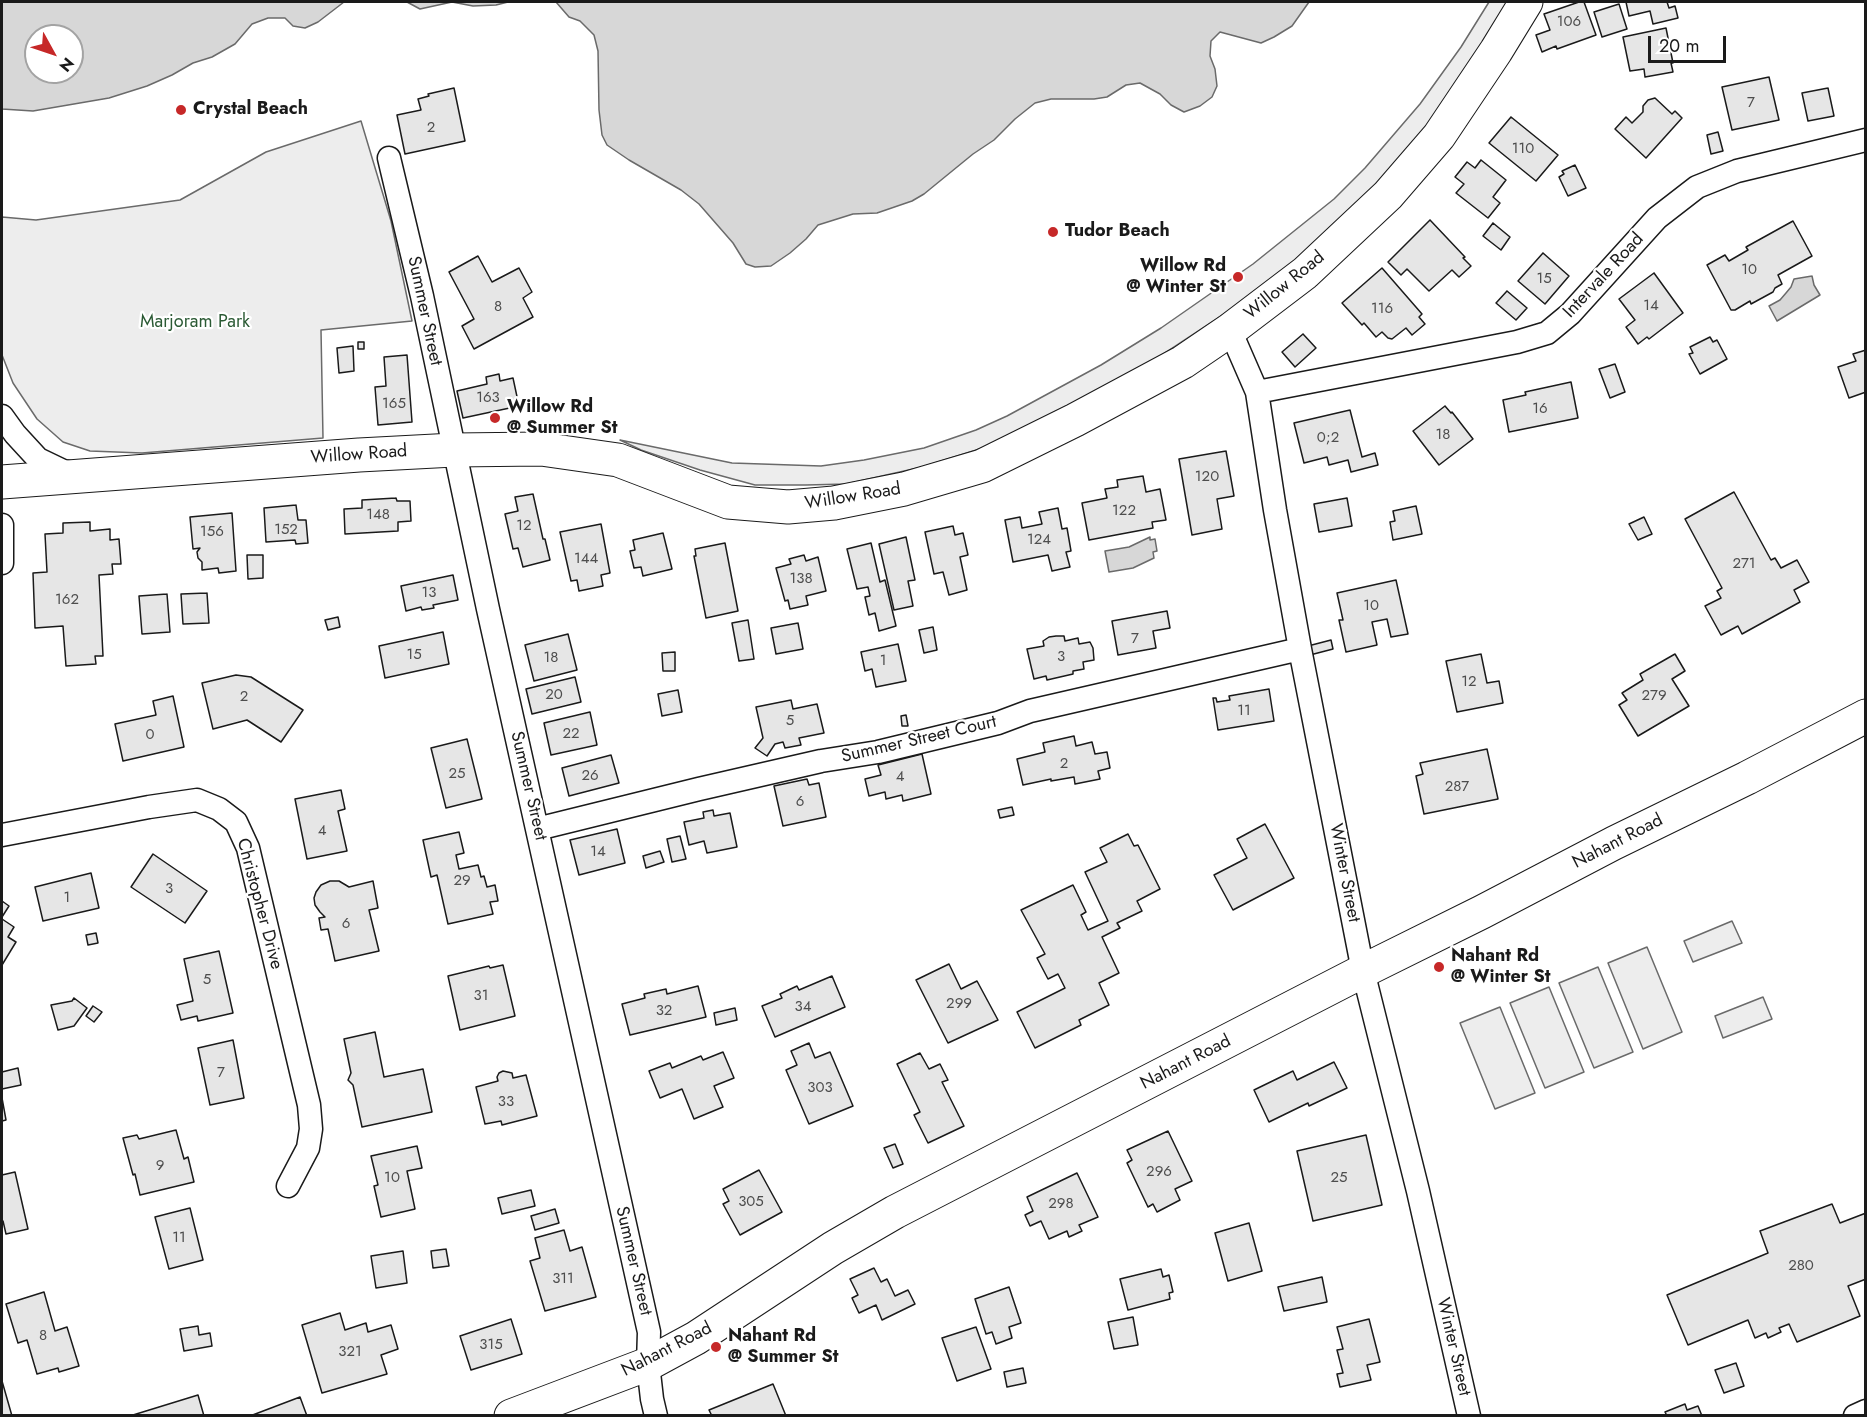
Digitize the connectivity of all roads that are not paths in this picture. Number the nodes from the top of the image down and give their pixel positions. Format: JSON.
{"nodes":[{"id":1,"x":1526,"y":2,"type":"edge"},
{"id":2,"x":1866,"y":140,"type":"edge"},
{"id":3,"x":389,"y":158,"type":"dead end"},
{"id":4,"x":1230,"y":330,"type":"junction"},
{"id":5,"x":1257,"y":392,"type":"junction"},
{"id":6,"x":2,"y":416,"type":"edge"},
{"id":7,"x":454,"y":450,"type":"junction"},
{"id":8,"x":83,"y":476,"type":"junction"},
{"id":9,"x":2,"y":482,"type":"edge"},
{"id":10,"x":2,"y":525,"type":"edge"},
{"id":11,"x":2,"y":563,"type":"edge"},
{"id":12,"x":1300,"y":649,"type":"junction"},
{"id":13,"x":1866,"y":716,"type":"edge"},
{"id":14,"x":537,"y":829,"type":"junction"},
{"id":15,"x":2,"y":835,"type":"edge"},
{"id":16,"x":1363,"y":971,"type":"junction"},
{"id":17,"x":288,"y":1186,"type":"dead end"},
{"id":18,"x":648,"y":1364,"type":"junction"},
{"id":19,"x":1866,"y":1412,"type":"edge"},
{"id":20,"x":511,"y":1416,"type":"edge"},
{"id":21,"x":656,"y":1416,"type":"edge"},
{"id":22,"x":1469,"y":1416,"type":"edge"},
{"id":23,"x":1855,"y":1416,"type":"edge"}],
"edges":[{"from":1,"to":4,"type":"main road","name":"Willow Road"},
{"from":2,"to":5,"type":"street","name":"Intervale Road"},
{"from":3,"to":7,"type":"street","name":"Summer Street"},
{"from":4,"to":5,"type":"street","name":"Winter Street"},
{"from":4,"to":7,"type":"main road","name":"Willow Road"},
{"from":5,"to":12,"type":"street","name":"Winter Street"},
{"from":6,"to":8,"type":"street"},
{"from":7,"to":8,"type":"main road","name":"Willow Road"},
{"from":7,"to":14,"type":"street","name":"Summer Street"},
{"from":8,"to":9,"type":"main road","name":"Willow Road"},
{"from":10,"to":11,"type":"street"},
{"from":12,"to":14,"type":"street","name":"Summer Street Court"},
{"from":12,"to":16,"type":"street","name":"Winter Street"},
{"from":13,"to":16,"type":"main road","name":"Nahant Road"},
{"from":14,"to":18,"type":"street","name":"Summer Street"},
{"from":15,"to":17,"type":"street","name":"Christopher Drive"},
{"from":16,"to":18,"type":"main road","name":"Nahant Road"},
{"from":16,"to":22,"type":"street","name":"Winter Street"},
{"from":18,"to":20,"type":"main road","name":"Nahant Road"},
{"from":18,"to":21,"type":"street","name":"Summer Street"},
{"from":19,"to":23,"type":"street"}]}
